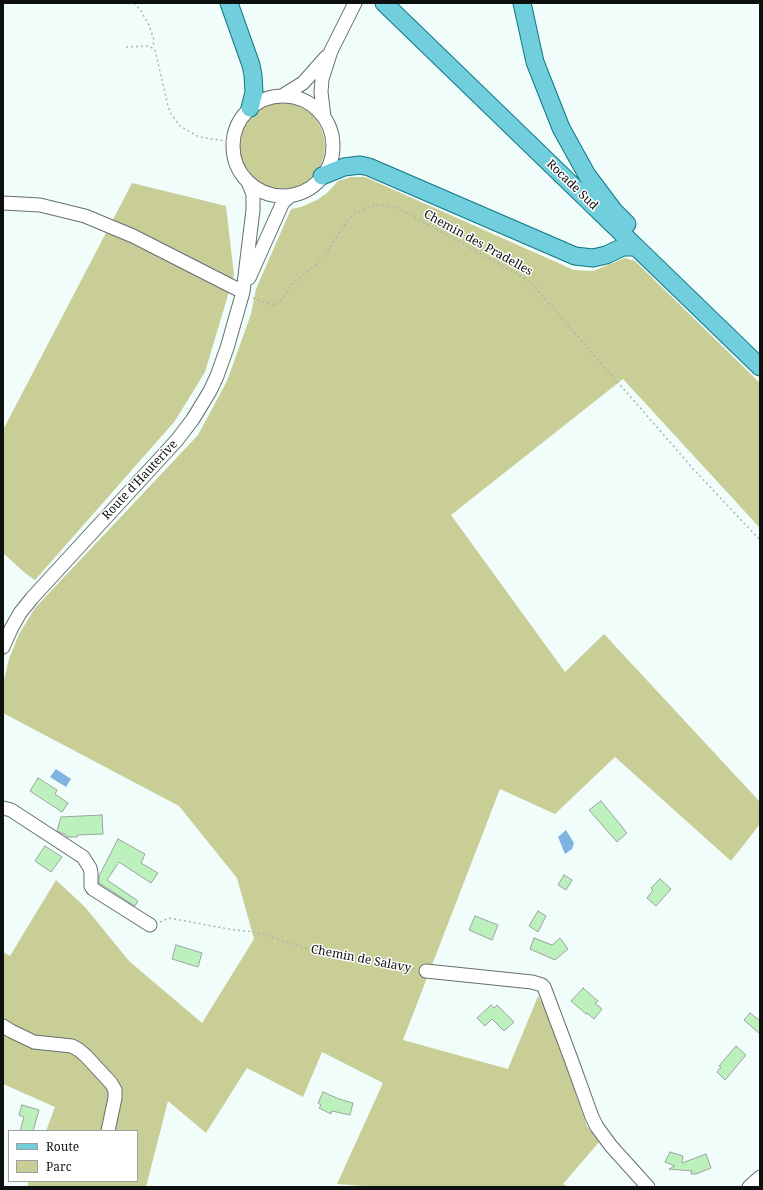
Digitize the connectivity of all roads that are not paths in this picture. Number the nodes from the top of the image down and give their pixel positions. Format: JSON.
{"nodes":[{"id":1,"x":229,"y":3,"type":"edge"},
{"id":2,"x":355,"y":3,"type":"edge"},
{"id":3,"x":384,"y":3,"type":"edge"},
{"id":4,"x":522,"y":3,"type":"edge"},
{"id":5,"x":331,"y":51,"type":"junction"},
{"id":6,"x":282,"y":96,"type":"junction"},
{"id":7,"x":250,"y":108,"type":"junction"},
{"id":8,"x":324,"y":117,"type":"junction"},
{"id":9,"x":322,"y":176,"type":"junction"},
{"id":10,"x":248,"y":182,"type":"junction"},
{"id":11,"x":291,"y":195,"type":"junction"},
{"id":12,"x":3,"y":203,"type":"edge"},
{"id":13,"x":637,"y":248,"type":"junction"},
{"id":14,"x":243,"y":292,"type":"junction"},
{"id":15,"x":755,"y":362,"type":"edge"},
{"id":16,"x":3,"y":647,"type":"edge"},
{"id":17,"x":3,"y":808,"type":"edge"},
{"id":18,"x":150,"y":925,"type":"road end"},
{"id":19,"x":426,"y":971,"type":"road end"},
{"id":20,"x":3,"y":1026,"type":"edge"},
{"id":21,"x":108,"y":1130,"type":"edge"},
{"id":22,"x":760,"y":1177,"type":"edge"},
{"id":23,"x":648,"y":1187,"type":"edge"},
{"id":24,"x":749,"y":1187,"type":"edge"}],
"edges":[{"from":1,"to":7,"type":"main road"},
{"from":2,"to":5,"type":"street","name":"Route d'Hauterive"},
{"from":3,"to":13,"type":"main road","name":"Rocade Sud"},
{"from":4,"to":15,"type":"main road"},
{"from":5,"to":6,"type":"street","name":"Route d'Hauterive"},
{"from":5,"to":8,"type":"street","name":"Route d'Hauterive"},
{"from":6,"to":7,"type":"street","name":"Route d'Hauterive"},
{"from":6,"to":8,"type":"street","name":"Route d'Hauterive"},
{"from":7,"to":10,"type":"street","name":"Route d'Hauterive"},
{"from":8,"to":9,"type":"street","name":"Route d'Hauterive"},
{"from":9,"to":11,"type":"street","name":"Route d'Hauterive"},
{"from":9,"to":13,"type":"main road"},
{"from":10,"to":11,"type":"street","name":"Route d'Hauterive"},
{"from":10,"to":14,"type":"street","name":"Route d'Hauterive"},
{"from":11,"to":14,"type":"street","name":"Route d'Hauterive"},
{"from":12,"to":14,"type":"street"},
{"from":13,"to":15,"type":"main road","name":"Rocade Sud"},
{"from":14,"to":16,"type":"street","name":"Route d'Hauterive"},
{"from":17,"to":18,"type":"street"},
{"from":19,"to":23,"type":"street","name":"Chemin de Salavy"},
{"from":20,"to":21,"type":"street"},
{"from":22,"to":24,"type":"street"}]}
